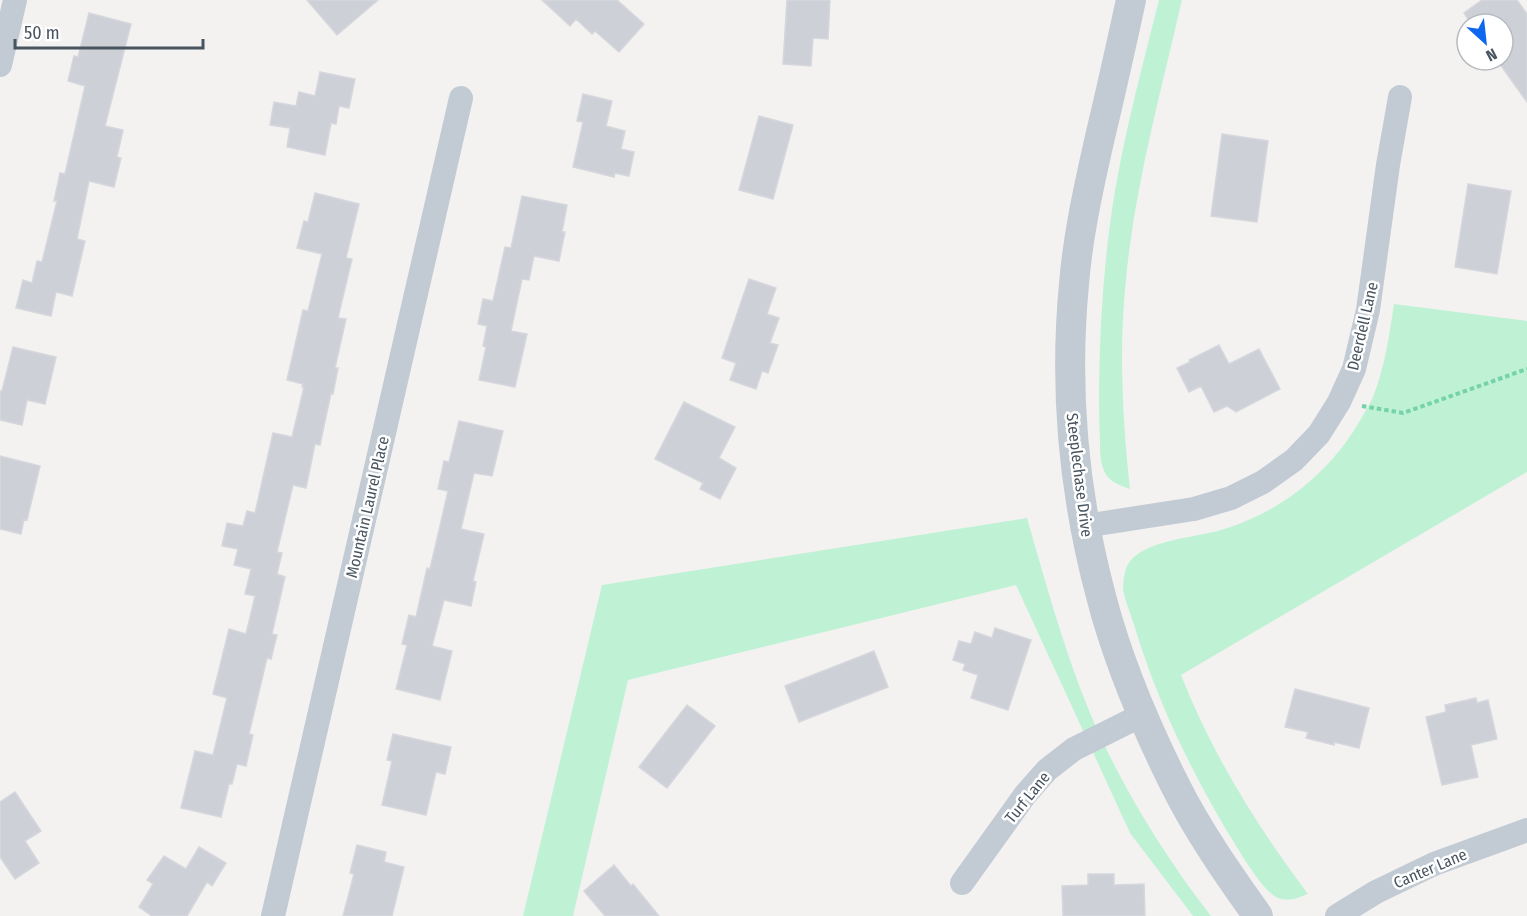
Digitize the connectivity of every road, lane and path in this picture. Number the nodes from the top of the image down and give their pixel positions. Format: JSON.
{"nodes":[{"id":1,"x":15,"y":0,"type":"edge"},
{"id":2,"x":1131,"y":0,"type":"edge"},
{"id":3,"x":0,"y":65,"type":"edge"},
{"id":4,"x":1400,"y":97,"type":"dead end"},
{"id":5,"x":461,"y":98,"type":"dead end"},
{"id":6,"x":1527,"y":369,"type":"edge"},
{"id":7,"x":1339,"y":402,"type":"junction"},
{"id":8,"x":1085,"y":526,"type":"junction"},
{"id":9,"x":1142,"y":715,"type":"junction"},
{"id":10,"x":1527,"y":830,"type":"edge"},
{"id":11,"x":962,"y":884,"type":"dead end"},
{"id":12,"x":273,"y":916,"type":"edge"},
{"id":13,"x":1257,"y":916,"type":"edge"},
{"id":14,"x":1337,"y":916,"type":"edge"}],
"edges":[{"from":1,"to":3,"type":"street"},
{"from":2,"to":8,"type":"street","name":"Steeplechase Drive"},
{"from":4,"to":7,"type":"street","name":"Deerdell Lane"},
{"from":5,"to":12,"type":"street","name":"Mountain Laurel Place"},
{"from":6,"to":7,"type":"path"},
{"from":7,"to":8,"type":"street","name":"Deerdell Lane"},
{"from":8,"to":9,"type":"street","name":"Steeplechase Drive"},
{"from":9,"to":11,"type":"street","name":"Turf Lane"},
{"from":9,"to":13,"type":"street","name":"Steeplechase Drive"},
{"from":10,"to":14,"type":"street","name":"Canter Lane"}]}
